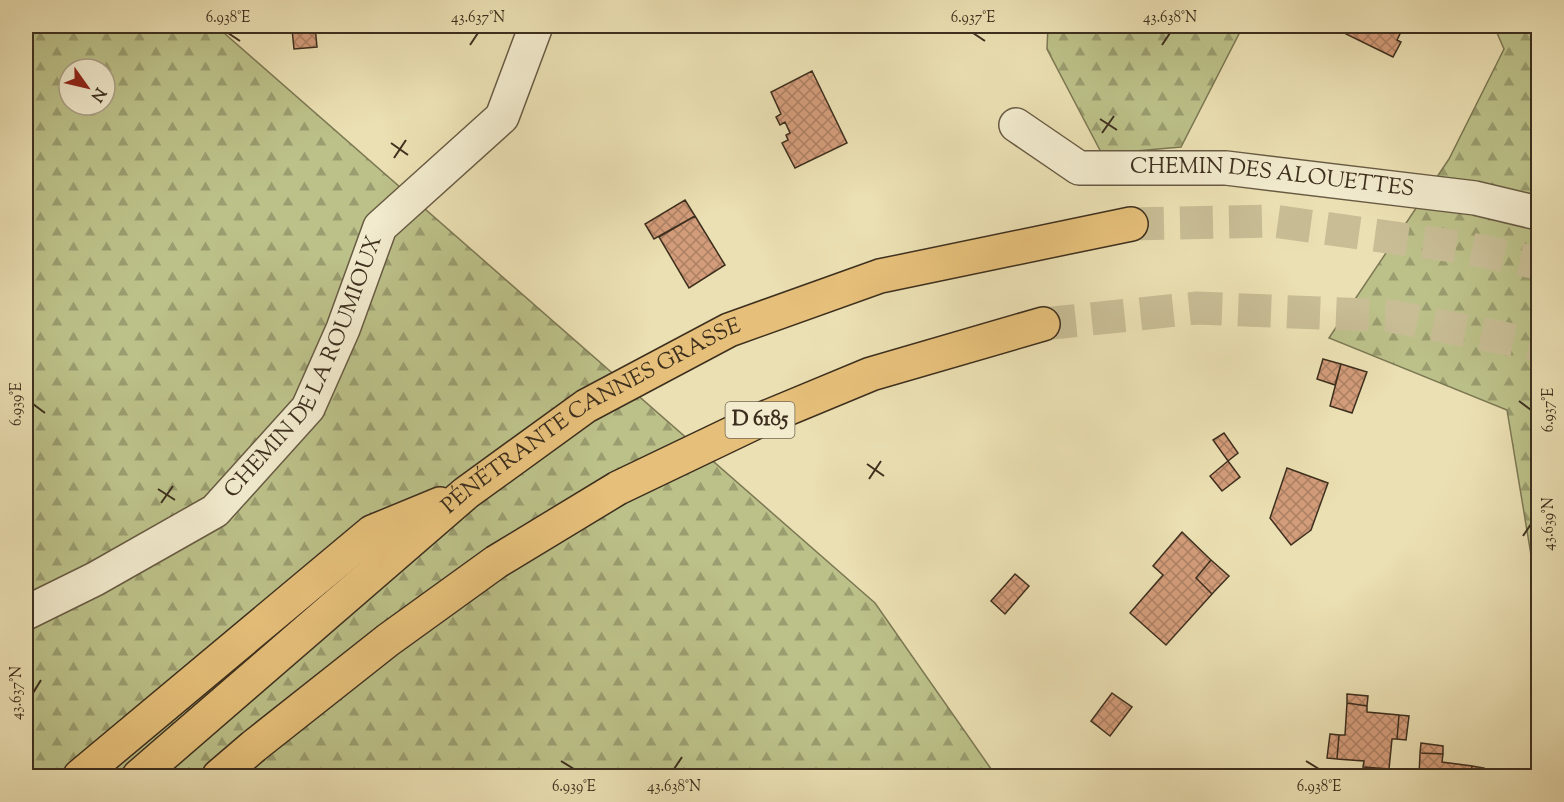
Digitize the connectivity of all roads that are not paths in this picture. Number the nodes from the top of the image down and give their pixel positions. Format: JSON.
{"nodes":[{"id":1,"x":536,"y":26,"type":"edge"},
{"id":2,"x":1016,"y":125,"type":"dead end"},
{"id":3,"x":1539,"y":213,"type":"edge"},
{"id":4,"x":1131,"y":224,"type":"tunnel mouth"},
{"id":5,"x":1043,"y":324,"type":"tunnel mouth"},
{"id":6,"x":466,"y":493,"type":"junction"},
{"id":7,"x":26,"y":613,"type":"edge"},
{"id":8,"x":80,"y":777,"type":"edge"},
{"id":9,"x":139,"y":777,"type":"edge"},
{"id":10,"x":219,"y":777,"type":"edge"}],
"edges":[{"from":1,"to":7,"type":"street","name":"CHEMIN DE LA ROUMIOUX"},
{"from":2,"to":3,"type":"street","name":"CHEMIN DES ALOUETTES"},
{"from":4,"to":6,"type":"highway","name":"PÉNÉTRANTE CANNES GRASSE"},
{"from":5,"to":10,"type":"highway","number":"D 6185"},
{"from":6,"to":8,"type":"highway"},
{"from":6,"to":9,"type":"highway","name":"PÉNÉTRANTE CANNES GRASSE"}]}
